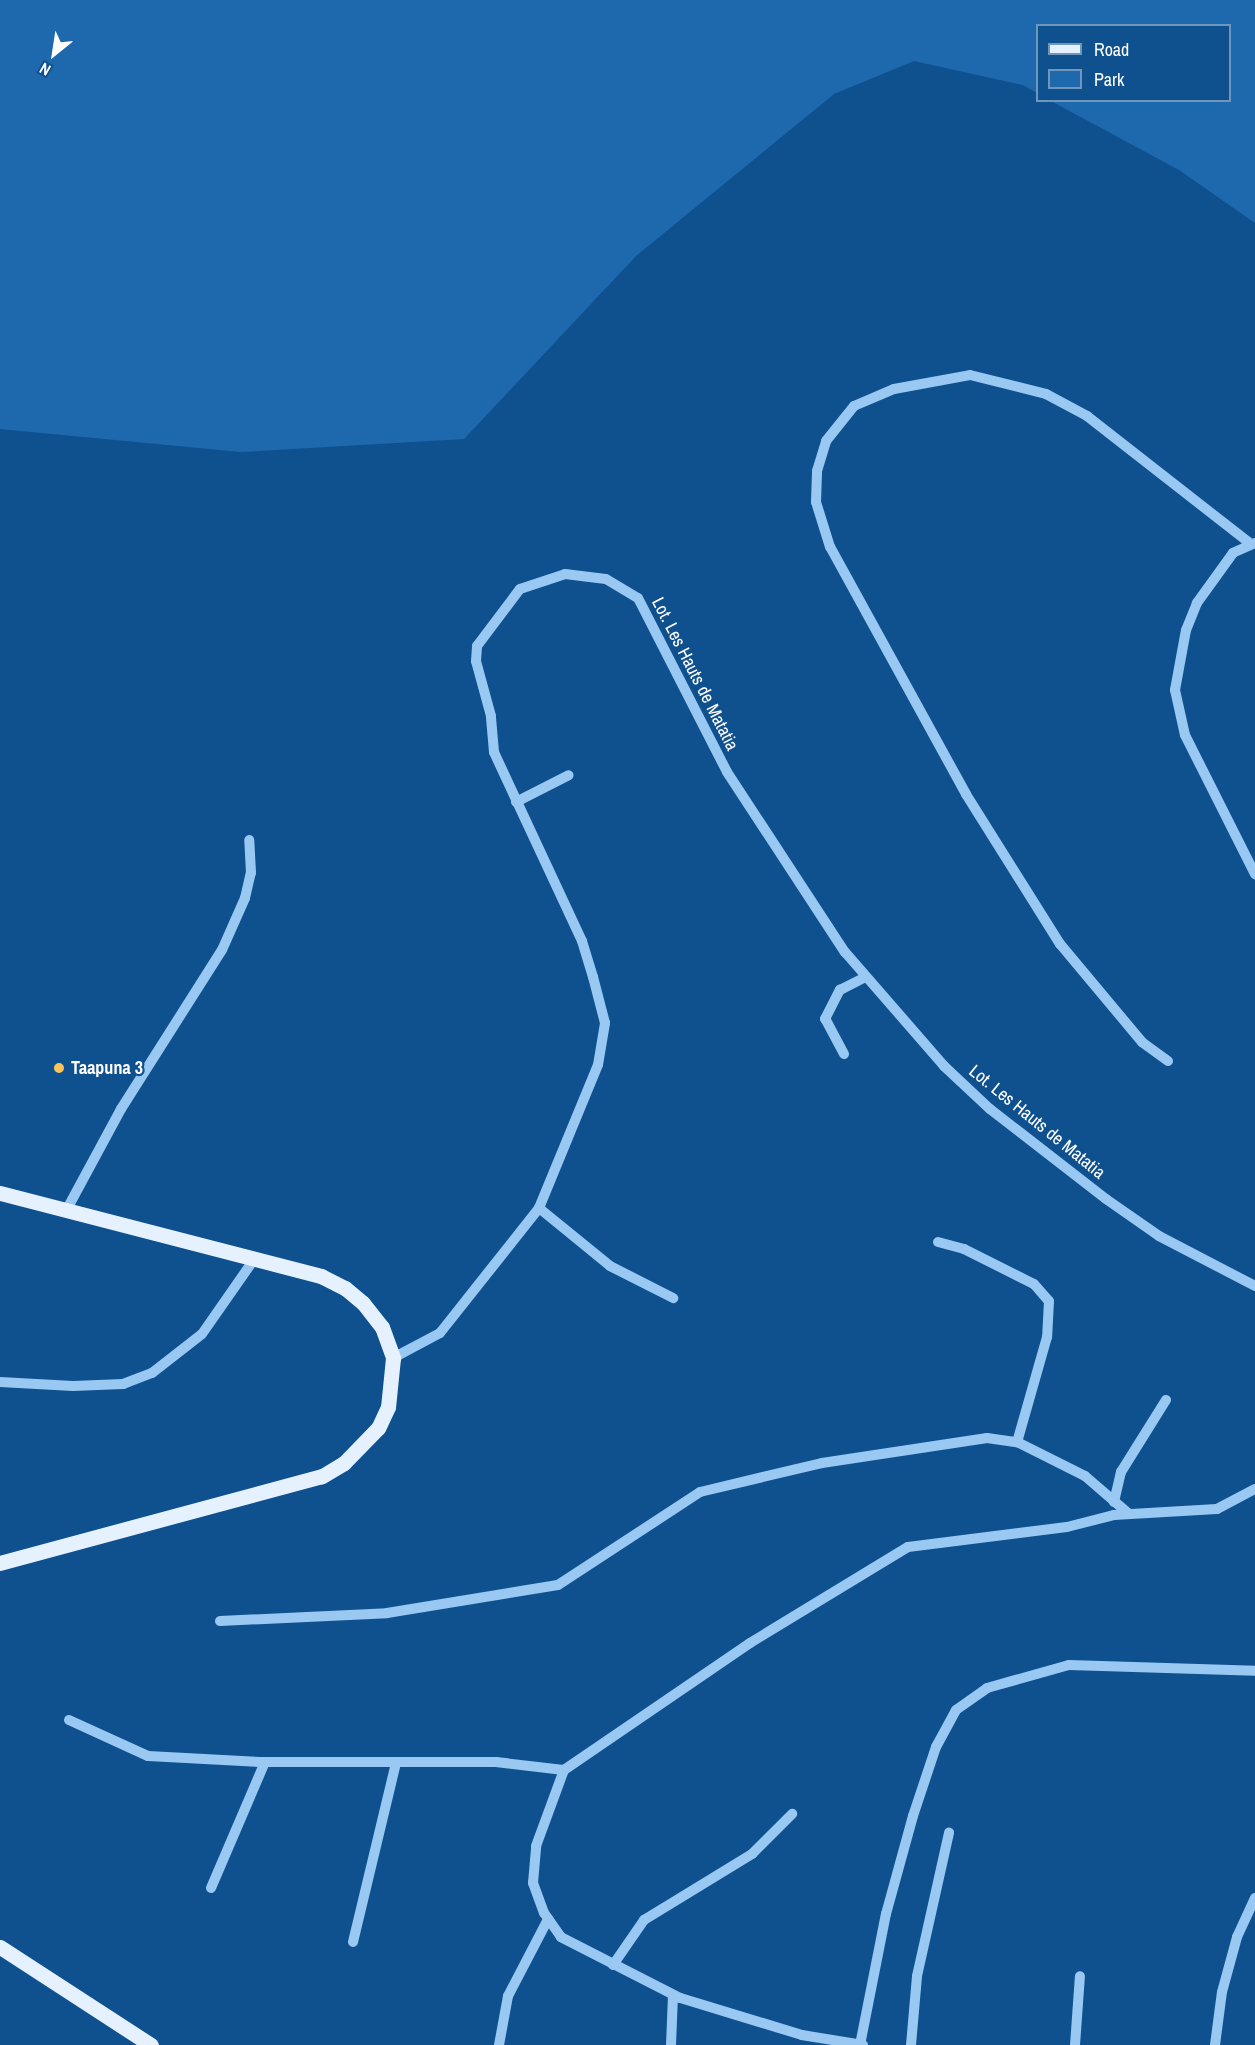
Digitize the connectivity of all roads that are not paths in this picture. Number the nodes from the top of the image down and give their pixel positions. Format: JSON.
{"nodes":[{"id":1,"x":1253,"y":544,"type":"edge"},
{"id":2,"x":569,"y":775,"type":"dead end"},
{"id":3,"x":516,"y":802,"type":"junction"},
{"id":4,"x":249,"y":840,"type":"dead end"},
{"id":5,"x":1255,"y":874,"type":"edge"},
{"id":6,"x":866,"y":977,"type":"junction"},
{"id":7,"x":844,"y":1054,"type":"dead end"},
{"id":8,"x":1168,"y":1061,"type":"dead end"},
{"id":9,"x":0,"y":1193,"type":"edge"},
{"id":10,"x":539,"y":1208,"type":"junction"},
{"id":11,"x":67,"y":1209,"type":"junction"},
{"id":12,"x":938,"y":1242,"type":"dead end"},
{"id":13,"x":255,"y":1258,"type":"junction"},
{"id":14,"x":1255,"y":1286,"type":"edge"},
{"id":15,"x":673,"y":1298,"type":"dead end"},
{"id":16,"x":393,"y":1358,"type":"junction"},
{"id":17,"x":0,"y":1382,"type":"edge"},
{"id":18,"x":1166,"y":1400,"type":"dead end"},
{"id":19,"x":1017,"y":1442,"type":"junction"},
{"id":20,"x":1255,"y":1489,"type":"edge"},
{"id":21,"x":1114,"y":1502,"type":"junction"},
{"id":22,"x":1129,"y":1514,"type":"junction"},
{"id":23,"x":0,"y":1563,"type":"edge"},
{"id":24,"x":220,"y":1621,"type":"dead end"},
{"id":25,"x":1255,"y":1671,"type":"edge"},
{"id":26,"x":69,"y":1720,"type":"dead end"},
{"id":27,"x":265,"y":1762,"type":"junction"},
{"id":28,"x":396,"y":1763,"type":"junction"},
{"id":29,"x":564,"y":1770,"type":"junction"},
{"id":30,"x":792,"y":1814,"type":"dead end"},
{"id":31,"x":950,"y":1833,"type":"dead end"},
{"id":32,"x":211,"y":1888,"type":"dead end"},
{"id":33,"x":1255,"y":1898,"type":"edge"},
{"id":34,"x":548,"y":1919,"type":"junction"},
{"id":35,"x":352,"y":1942,"type":"dead end"},
{"id":36,"x":0,"y":1947,"type":"edge"},
{"id":37,"x":613,"y":1965,"type":"junction"},
{"id":38,"x":1080,"y":1976,"type":"dead end"},
{"id":39,"x":673,"y":1995,"type":"junction"},
{"id":40,"x":803,"y":2040,"type":"edge"},
{"id":41,"x":151,"y":2045,"type":"edge"},
{"id":42,"x":499,"y":2045,"type":"edge"},
{"id":43,"x":671,"y":2045,"type":"edge"},
{"id":44,"x":861,"y":2045,"type":"edge"},
{"id":45,"x":911,"y":2045,"type":"edge"},
{"id":46,"x":1075,"y":2045,"type":"edge"},
{"id":47,"x":1215,"y":2045,"type":"edge"}],
"edges":[{"from":1,"to":5,"type":"street"},
{"from":1,"to":8,"type":"street"},
{"from":2,"to":3,"type":"street"},
{"from":3,"to":6,"type":"street","name":"Lot. Les Hauts de Matatia"},
{"from":3,"to":10,"type":"street","name":"Lot. Les Hauts de Matatia"},
{"from":4,"to":11,"type":"street"},
{"from":6,"to":7,"type":"street"},
{"from":6,"to":14,"type":"street","name":"Lot. Les Hauts de Matatia"},
{"from":9,"to":11,"type":"main road"},
{"from":10,"to":15,"type":"street"},
{"from":10,"to":16,"type":"street","name":"Lot. Les Hauts de Matatia"},
{"from":11,"to":13,"type":"main road"},
{"from":12,"to":19,"type":"street"},
{"from":13,"to":16,"type":"main road"},
{"from":13,"to":17,"type":"street"},
{"from":16,"to":23,"type":"main road"},
{"from":18,"to":21,"type":"street"},
{"from":19,"to":21,"type":"street"},
{"from":19,"to":24,"type":"street"},
{"from":20,"to":22,"type":"street"},
{"from":21,"to":22,"type":"street"},
{"from":22,"to":29,"type":"street"},
{"from":25,"to":44,"type":"street"},
{"from":26,"to":27,"type":"street"},
{"from":27,"to":28,"type":"street"},
{"from":27,"to":32,"type":"street"},
{"from":28,"to":29,"type":"street"},
{"from":28,"to":35,"type":"street"},
{"from":29,"to":34,"type":"street"},
{"from":30,"to":37,"type":"street"},
{"from":31,"to":45,"type":"street"},
{"from":33,"to":47,"type":"street"},
{"from":34,"to":37,"type":"street"},
{"from":34,"to":42,"type":"street"},
{"from":36,"to":41,"type":"main road"},
{"from":37,"to":39,"type":"street"},
{"from":38,"to":46,"type":"street"},
{"from":39,"to":40,"type":"street"},
{"from":39,"to":43,"type":"street"},
{"from":40,"to":44,"type":"street"}]}
